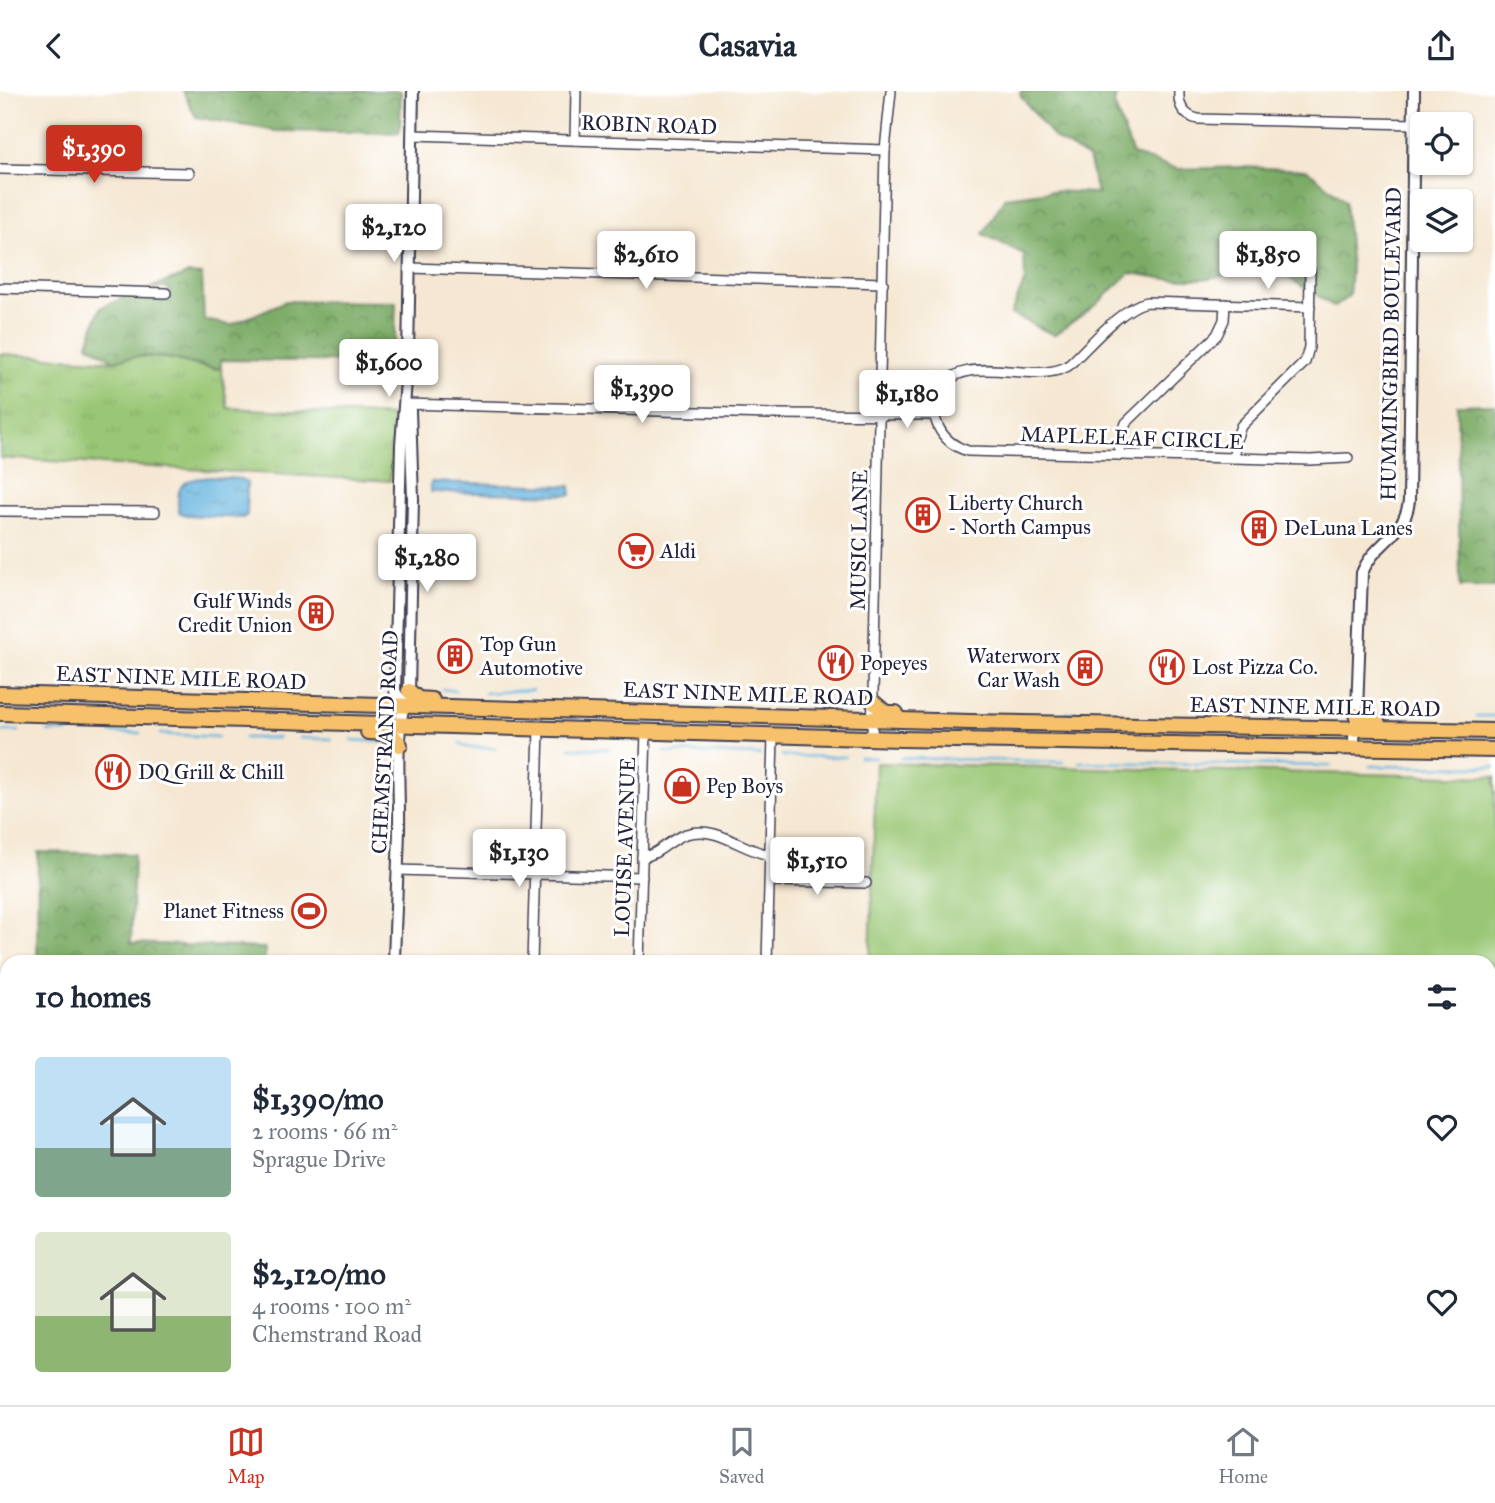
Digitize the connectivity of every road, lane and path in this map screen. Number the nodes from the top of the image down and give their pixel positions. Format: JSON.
{"nodes":[{"id":1,"x":413,"y":91,"type":"edge"},
{"id":2,"x":576,"y":91,"type":"edge"},
{"id":3,"x":891,"y":91,"type":"edge"},
{"id":4,"x":1179,"y":91,"type":"edge"},
{"id":5,"x":1414,"y":91,"type":"edge"},
{"id":6,"x":1414,"y":112,"type":"edge"},
{"id":7,"x":1410,"y":124,"type":"edge"},
{"id":8,"x":412,"y":135,"type":"junction"},
{"id":9,"x":575,"y":140,"type":"junction"},
{"id":10,"x":885,"y":150,"type":"junction"},
{"id":11,"x":0,"y":169,"type":"edge"},
{"id":12,"x":189,"y":173,"type":"dead end"},
{"id":13,"x":1413,"y":175,"type":"edge"},
{"id":14,"x":410,"y":268,"type":"junction"},
{"id":15,"x":1310,"y":270,"type":"dead end"},
{"id":16,"x":883,"y":283,"type":"junction"},
{"id":17,"x":0,"y":288,"type":"edge"},
{"id":18,"x":166,"y":293,"type":"dead end"},
{"id":19,"x":1225,"y":304,"type":"junction"},
{"id":20,"x":1310,"y":307,"type":"junction"},
{"id":21,"x":407,"y":404,"type":"junction"},
{"id":22,"x":880,"y":404,"type":"junction"},
{"id":23,"x":935,"y":410,"type":"junction"},
{"id":24,"x":880,"y":416,"type":"junction"},
{"id":25,"x":1119,"y":455,"type":"junction"},
{"id":26,"x":1234,"y":458,"type":"junction"},
{"id":27,"x":1348,"y":458,"type":"dead end"},
{"id":28,"x":0,"y":511,"type":"edge"},
{"id":29,"x":155,"y":512,"type":"dead end"},
{"id":30,"x":0,"y":685,"type":"edge"},
{"id":31,"x":402,"y":691,"type":"junction"},
{"id":32,"x":0,"y":694,"type":"edge"},
{"id":33,"x":125,"y":697,"type":"junction"},
{"id":34,"x":0,"y":700,"type":"edge"},
{"id":35,"x":218,"y":700,"type":"junction"},
{"id":36,"x":873,"y":702,"type":"junction"},
{"id":37,"x":333,"y":703,"type":"junction"},
{"id":38,"x":403,"y":705,"type":"junction"},
{"id":39,"x":721,"y":706,"type":"dead end"},
{"id":40,"x":148,"y":711,"type":"junction"},
{"id":41,"x":588,"y":711,"type":"junction"},
{"id":42,"x":0,"y":713,"type":"edge"},
{"id":43,"x":232,"y":713,"type":"junction"},
{"id":44,"x":38,"y":714,"type":"junction"},
{"id":45,"x":688,"y":714,"type":"junction"},
{"id":46,"x":705,"y":715,"type":"junction"},
{"id":47,"x":841,"y":718,"type":"junction"},
{"id":48,"x":873,"y":719,"type":"junction"},
{"id":49,"x":263,"y":721,"type":"junction"},
{"id":50,"x":970,"y":722,"type":"junction"},
{"id":51,"x":1356,"y":722,"type":"junction"},
{"id":52,"x":402,"y":725,"type":"junction"},
{"id":53,"x":1107,"y":725,"type":"junction"},
{"id":54,"x":1495,"y":725,"type":"edge"},
{"id":55,"x":539,"y":729,"type":"junction"},
{"id":56,"x":1495,"y":731,"type":"edge"},
{"id":57,"x":646,"y":732,"type":"junction"},
{"id":58,"x":773,"y":736,"type":"junction"},
{"id":59,"x":1495,"y":737,"type":"edge"},
{"id":60,"x":872,"y":739,"type":"junction"},
{"id":61,"x":1003,"y":742,"type":"junction"},
{"id":62,"x":400,"y":745,"type":"junction"},
{"id":63,"x":1140,"y":745,"type":"junction"},
{"id":64,"x":1495,"y":750,"type":"edge"},
{"id":65,"x":1353,"y":754,"type":"junction"},
{"id":66,"x":770,"y":855,"type":"junction"},
{"id":67,"x":642,"y":857,"type":"junction"},
{"id":68,"x":397,"y":870,"type":"junction"},
{"id":69,"x":534,"y":874,"type":"junction"},
{"id":70,"x":642,"y":877,"type":"junction"},
{"id":71,"x":770,"y":881,"type":"junction"},
{"id":72,"x":866,"y":883,"type":"dead end"},
{"id":73,"x":394,"y":955,"type":"edge"},
{"id":74,"x":531,"y":955,"type":"edge"},
{"id":75,"x":639,"y":955,"type":"edge"},
{"id":76,"x":767,"y":955,"type":"edge"}],
"edges":[{"from":1,"to":8,"type":"street","name":"CHEMSTRAND ROAD"},
{"from":2,"to":9,"type":"street"},
{"from":3,"to":10,"type":"street","name":"MUSIC LANE"},
{"from":4,"to":7,"type":"street"},
{"from":5,"to":6,"type":"street","name":"HUMMINGBIRD BOULEVARD"},
{"from":8,"to":9,"type":"street","name":"ROBIN ROAD"},
{"from":8,"to":14,"type":"street","name":"CHEMSTRAND ROAD"},
{"from":9,"to":10,"type":"street","name":"ROBIN ROAD"},
{"from":10,"to":16,"type":"street","name":"MUSIC LANE"},
{"from":11,"to":12,"type":"street"},
{"from":13,"to":51,"type":"street","name":"HUMMINGBIRD BOULEVARD"},
{"from":14,"to":16,"type":"street"},
{"from":14,"to":21,"type":"street","name":"CHEMSTRAND ROAD"},
{"from":15,"to":20,"type":"street"},
{"from":16,"to":22,"type":"street","name":"MUSIC LANE"},
{"from":17,"to":18,"type":"street"},
{"from":19,"to":20,"type":"street"},
{"from":19,"to":23,"type":"street"},
{"from":19,"to":25,"type":"street"},
{"from":20,"to":26,"type":"street"},
{"from":21,"to":24,"type":"street"},
{"from":21,"to":31,"type":"street","name":"CHEMSTRAND ROAD"},
{"from":22,"to":23,"type":"street"},
{"from":22,"to":24,"type":"street","name":"MUSIC LANE"},
{"from":23,"to":24,"type":"street"},
{"from":23,"to":25,"type":"street","name":"MAPLELEAF CIRCLE"},
{"from":24,"to":36,"type":"street","name":"MUSIC LANE"},
{"from":25,"to":26,"type":"street","name":"MAPLELEAF CIRCLE"},
{"from":26,"to":27,"type":"street","name":"MAPLELEAF CIRCLE"},
{"from":28,"to":29,"type":"street"},
{"from":30,"to":33,"type":"main road"},
{"from":31,"to":38,"type":"street","name":"CHEMSTRAND ROAD"},
{"from":31,"to":45,"type":"main road"},
{"from":32,"to":33,"type":"main road","name":"EAST NINE MILE ROAD"},
{"from":33,"to":34,"type":"main road"},
{"from":33,"to":35,"type":"main road","name":"EAST NINE MILE ROAD"},
{"from":35,"to":37,"type":"main road","name":"EAST NINE MILE ROAD"},
{"from":35,"to":40,"type":"main road"},
{"from":36,"to":48,"type":"street","name":"MUSIC LANE"},
{"from":36,"to":50,"type":"main road"},
{"from":37,"to":38,"type":"main road","name":"EAST NINE MILE ROAD"},
{"from":37,"to":43,"type":"main road"},
{"from":38,"to":41,"type":"main road","name":"EAST NINE MILE ROAD"},
{"from":38,"to":43,"type":"main road"},
{"from":38,"to":52,"type":"street","name":"CHEMSTRAND ROAD"},
{"from":39,"to":47,"type":"main road"},
{"from":40,"to":43,"type":"main road"},
{"from":40,"to":44,"type":"main road"},
{"from":41,"to":45,"type":"main road","name":"EAST NINE MILE ROAD"},
{"from":41,"to":52,"type":"main road"},
{"from":42,"to":44,"type":"main road","name":"EAST NINE MILE ROAD"},
{"from":44,"to":49,"type":"main road","name":"EAST NINE MILE ROAD"},
{"from":45,"to":46,"type":"main road","name":"EAST NINE MILE ROAD"},
{"from":46,"to":47,"type":"main road","name":"EAST NINE MILE ROAD"},
{"from":46,"to":57,"type":"main road"},
{"from":47,"to":48,"type":"main road","name":"EAST NINE MILE ROAD"},
{"from":48,"to":50,"type":"main road","name":"EAST NINE MILE ROAD"},
{"from":48,"to":58,"type":"main road"},
{"from":48,"to":60,"type":"street","name":"MUSIC LANE"},
{"from":49,"to":52,"type":"main road","name":"EAST NINE MILE ROAD"},
{"from":49,"to":62,"type":"main road"},
{"from":50,"to":53,"type":"main road","name":"EAST NINE MILE ROAD"},
{"from":51,"to":53,"type":"main road","name":"EAST NINE MILE ROAD"},
{"from":51,"to":54,"type":"main road"},
{"from":51,"to":56,"type":"main road","name":"EAST NINE MILE ROAD"},
{"from":51,"to":63,"type":"main road"},
{"from":51,"to":65,"type":"street","name":"HUMMINGBIRD BOULEVARD"},
{"from":52,"to":55,"type":"main road","name":"EAST NINE MILE ROAD"},
{"from":52,"to":62,"type":"street","name":"CHEMSTRAND ROAD"},
{"from":53,"to":61,"type":"main road"},
{"from":55,"to":57,"type":"main road","name":"EAST NINE MILE ROAD"},
{"from":55,"to":69,"type":"street"},
{"from":57,"to":58,"type":"main road","name":"EAST NINE MILE ROAD"},
{"from":57,"to":67,"type":"street","name":"LOUISE AVENUE"},
{"from":58,"to":60,"type":"main road","name":"EAST NINE MILE ROAD"},
{"from":58,"to":66,"type":"street"},
{"from":59,"to":65,"type":"main road"},
{"from":60,"to":61,"type":"main road","name":"EAST NINE MILE ROAD"},
{"from":61,"to":63,"type":"main road","name":"EAST NINE MILE ROAD"},
{"from":62,"to":68,"type":"street","name":"CHEMSTRAND ROAD"},
{"from":63,"to":65,"type":"main road","name":"EAST NINE MILE ROAD"},
{"from":64,"to":65,"type":"main road","name":"EAST NINE MILE ROAD"},
{"from":66,"to":67,"type":"street"},
{"from":66,"to":71,"type":"street"},
{"from":67,"to":70,"type":"street","name":"LOUISE AVENUE"},
{"from":68,"to":69,"type":"street"},
{"from":68,"to":73,"type":"street","name":"CHEMSTRAND ROAD"},
{"from":69,"to":70,"type":"street"},
{"from":69,"to":74,"type":"street"},
{"from":70,"to":75,"type":"street","name":"LOUISE AVENUE"},
{"from":71,"to":72,"type":"street"},
{"from":71,"to":76,"type":"street"}]}
